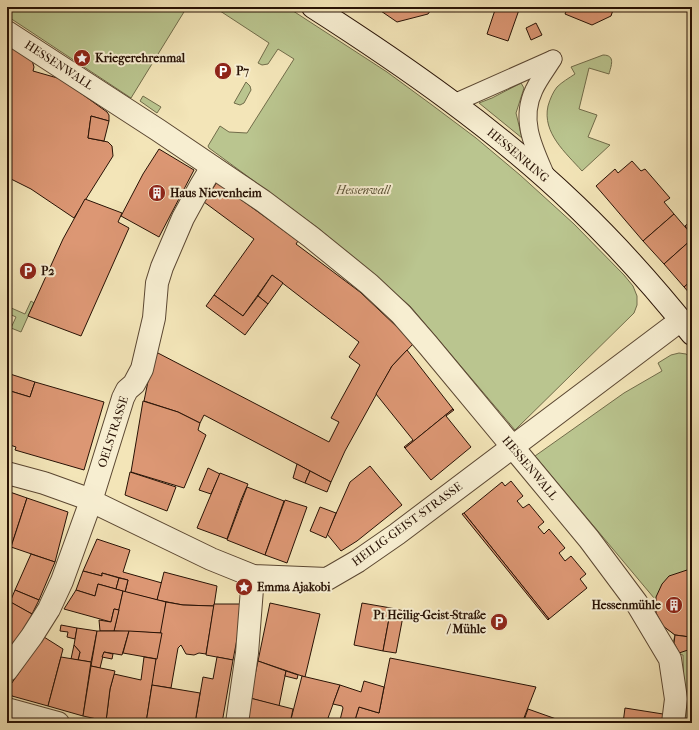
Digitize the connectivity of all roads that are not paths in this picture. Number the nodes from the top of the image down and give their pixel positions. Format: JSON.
{"nodes":[{"id":1,"x":314,"y":8,"type":"edge"},
{"id":2,"x":7,"y":32,"type":"edge"},
{"id":3,"x":454,"y":103,"type":"junction"},
{"id":4,"x":212,"y":167,"type":"junction"},
{"id":5,"x":549,"y":182,"type":"junction"},
{"id":6,"x":686,"y":327,"type":"edge"},
{"id":7,"x":512,"y":447,"type":"junction"},
{"id":8,"x":7,"y":472,"type":"edge"},
{"id":9,"x":91,"y":501,"type":"junction"},
{"id":10,"x":253,"y":576,"type":"junction"},
{"id":11,"x":7,"y":670,"type":"edge"},
{"id":12,"x":7,"y":709,"type":"edge"},
{"id":13,"x":58,"y":723,"type":"edge"},
{"id":14,"x":237,"y":723,"type":"edge"},
{"id":15,"x":673,"y":723,"type":"edge"}],
"edges":[{"from":1,"to":3,"type":"street","name":"HESSENRING"},
{"from":2,"to":4,"type":"street","name":"HESSENWALL"},
{"from":3,"to":5,"type":"street","name":"HESSENRING"},
{"from":3,"to":5,"type":"lane"},
{"from":4,"to":7,"type":"street","name":"HESSENWALL"},
{"from":4,"to":9,"type":"street","name":"OELSTRASSE"},
{"from":5,"to":6,"type":"street","name":"HESSENRING"},
{"from":6,"to":7,"type":"street","name":"HEILIG-GEIST-STRASSE"},
{"from":7,"to":10,"type":"street","name":"HEILIG-GEIST-STRASSE"},
{"from":7,"to":15,"type":"street","name":"HESSENWALL"},
{"from":8,"to":9,"type":"street","name":"HEILIG-GEIST-STRASSE"},
{"from":9,"to":10,"type":"street","name":"HEILIG-GEIST-STRASSE"},
{"from":9,"to":11,"type":"street","name":"OELSTRASSE"},
{"from":10,"to":14,"type":"street"},
{"from":12,"to":13,"type":"street"}]}
